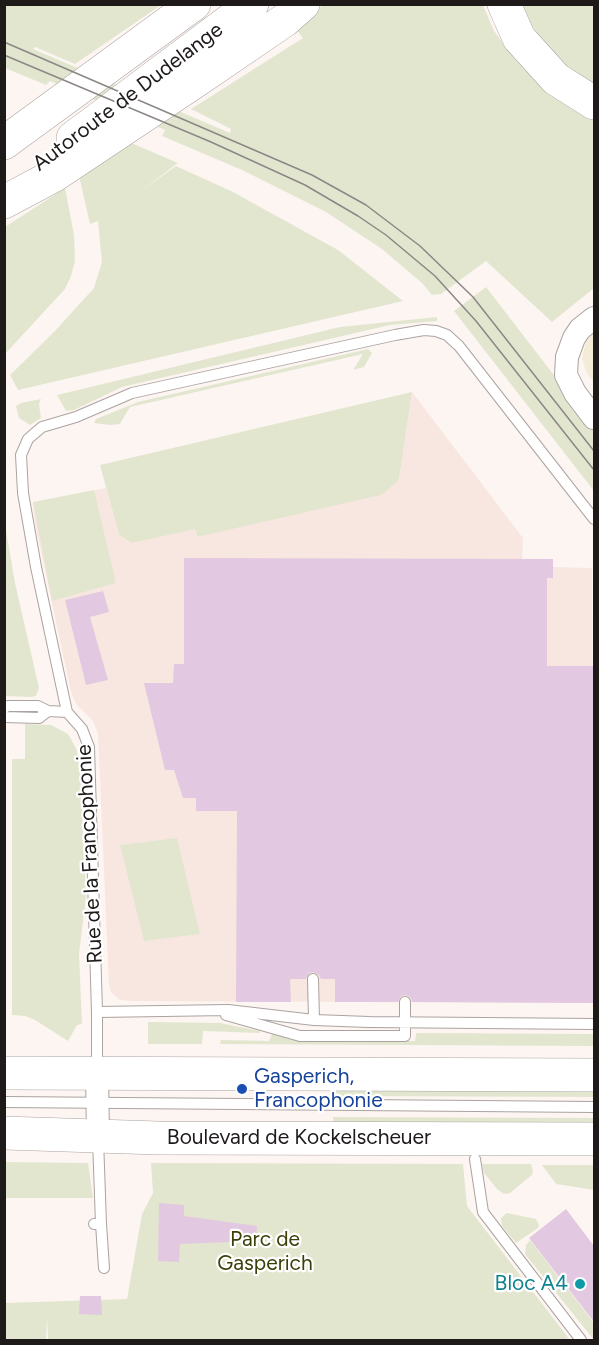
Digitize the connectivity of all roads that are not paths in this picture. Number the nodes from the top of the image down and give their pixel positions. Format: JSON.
{"nodes":[{"id":1,"x":194,"y":4,"type":"edge"},
{"id":2,"x":252,"y":4,"type":"edge"},
{"id":3,"x":303,"y":4,"type":"edge"},
{"id":4,"x":504,"y":4,"type":"edge"},
{"id":5,"x":594,"y":103,"type":"edge"},
{"id":6,"x":4,"y":143,"type":"edge"},
{"id":7,"x":4,"y":189,"type":"edge"},
{"id":8,"x":4,"y":202,"type":"edge"},
{"id":9,"x":594,"y":318,"type":"edge"},
{"id":10,"x":567,"y":357,"type":"junction"},
{"id":11,"x":594,"y":392,"type":"edge"},
{"id":12,"x":594,"y":418,"type":"edge"},
{"id":13,"x":594,"y":519,"type":"edge"},
{"id":14,"x":4,"y":708,"type":"edge"},
{"id":15,"x":48,"y":711,"type":"junction"},
{"id":16,"x":67,"y":712,"type":"junction"},
{"id":17,"x":4,"y":717,"type":"edge"},
{"id":18,"x":313,"y":979,"type":"dead end"},
{"id":19,"x":405,"y":1002,"type":"dead end"},
{"id":20,"x":208,"y":1010,"type":"junction"},
{"id":21,"x":97,"y":1012,"type":"junction"},
{"id":22,"x":314,"y":1020,"type":"junction"},
{"id":23,"x":405,"y":1022,"type":"junction"},
{"id":24,"x":594,"y":1024,"type":"edge"},
{"id":25,"x":4,"y":1073,"type":"edge"},
{"id":26,"x":594,"y":1075,"type":"edge"},
{"id":27,"x":98,"y":1088,"type":"junction"},
{"id":28,"x":4,"y":1102,"type":"edge"},
{"id":29,"x":594,"y":1107,"type":"edge"},
{"id":30,"x":4,"y":1133,"type":"edge"},
{"id":31,"x":98,"y":1136,"type":"junction"},
{"id":32,"x":594,"y":1140,"type":"edge"},
{"id":33,"x":475,"y":1160,"type":"dead end"},
{"id":34,"x":104,"y":1268,"type":"dead end"},
{"id":35,"x":581,"y":1341,"type":"edge"}],
"edges":[{"from":1,"to":6,"type":"main road","name":"Autoroute de Dudelange"},
{"from":2,"to":7,"type":"main road","name":"Autoroute de Dudelange"},
{"from":3,"to":8,"type":"main road"},
{"from":4,"to":5,"type":"main road"},
{"from":9,"to":10,"type":"street"},
{"from":10,"to":11,"type":"street"},
{"from":10,"to":12,"type":"street"},
{"from":13,"to":16,"type":"lane","name":"Rue de la Francophonie"},
{"from":14,"to":15,"type":"lane"},
{"from":15,"to":16,"type":"lane"},
{"from":15,"to":17,"type":"lane"},
{"from":16,"to":21,"type":"lane","name":"Rue de la Francophonie"},
{"from":18,"to":22,"type":"lane"},
{"from":19,"to":23,"type":"lane"},
{"from":20,"to":21,"type":"lane"},
{"from":20,"to":22,"type":"lane"},
{"from":20,"to":23,"type":"lane"},
{"from":21,"to":27,"type":"lane","name":"Rue de la Francophonie"},
{"from":22,"to":23,"type":"lane"},
{"from":23,"to":24,"type":"lane"},
{"from":25,"to":27,"type":"main road","name":"Boulevard de Kockelscheuer"},
{"from":26,"to":27,"type":"main road","name":"Boulevard de Kockelscheuer"},
{"from":27,"to":28,"type":"lane","name":"Boulevard de Kockelscheuer"},
{"from":27,"to":29,"type":"lane","name":"Boulevard de Kockelscheuer"},
{"from":27,"to":31,"type":"street","name":"Rue de la Francophonie"},
{"from":30,"to":31,"type":"main road","name":"Boulevard de Kockelscheuer"},
{"from":31,"to":32,"type":"main road","name":"Boulevard de Kockelscheuer"},
{"from":31,"to":34,"type":"lane"},
{"from":33,"to":35,"type":"lane"}]}
